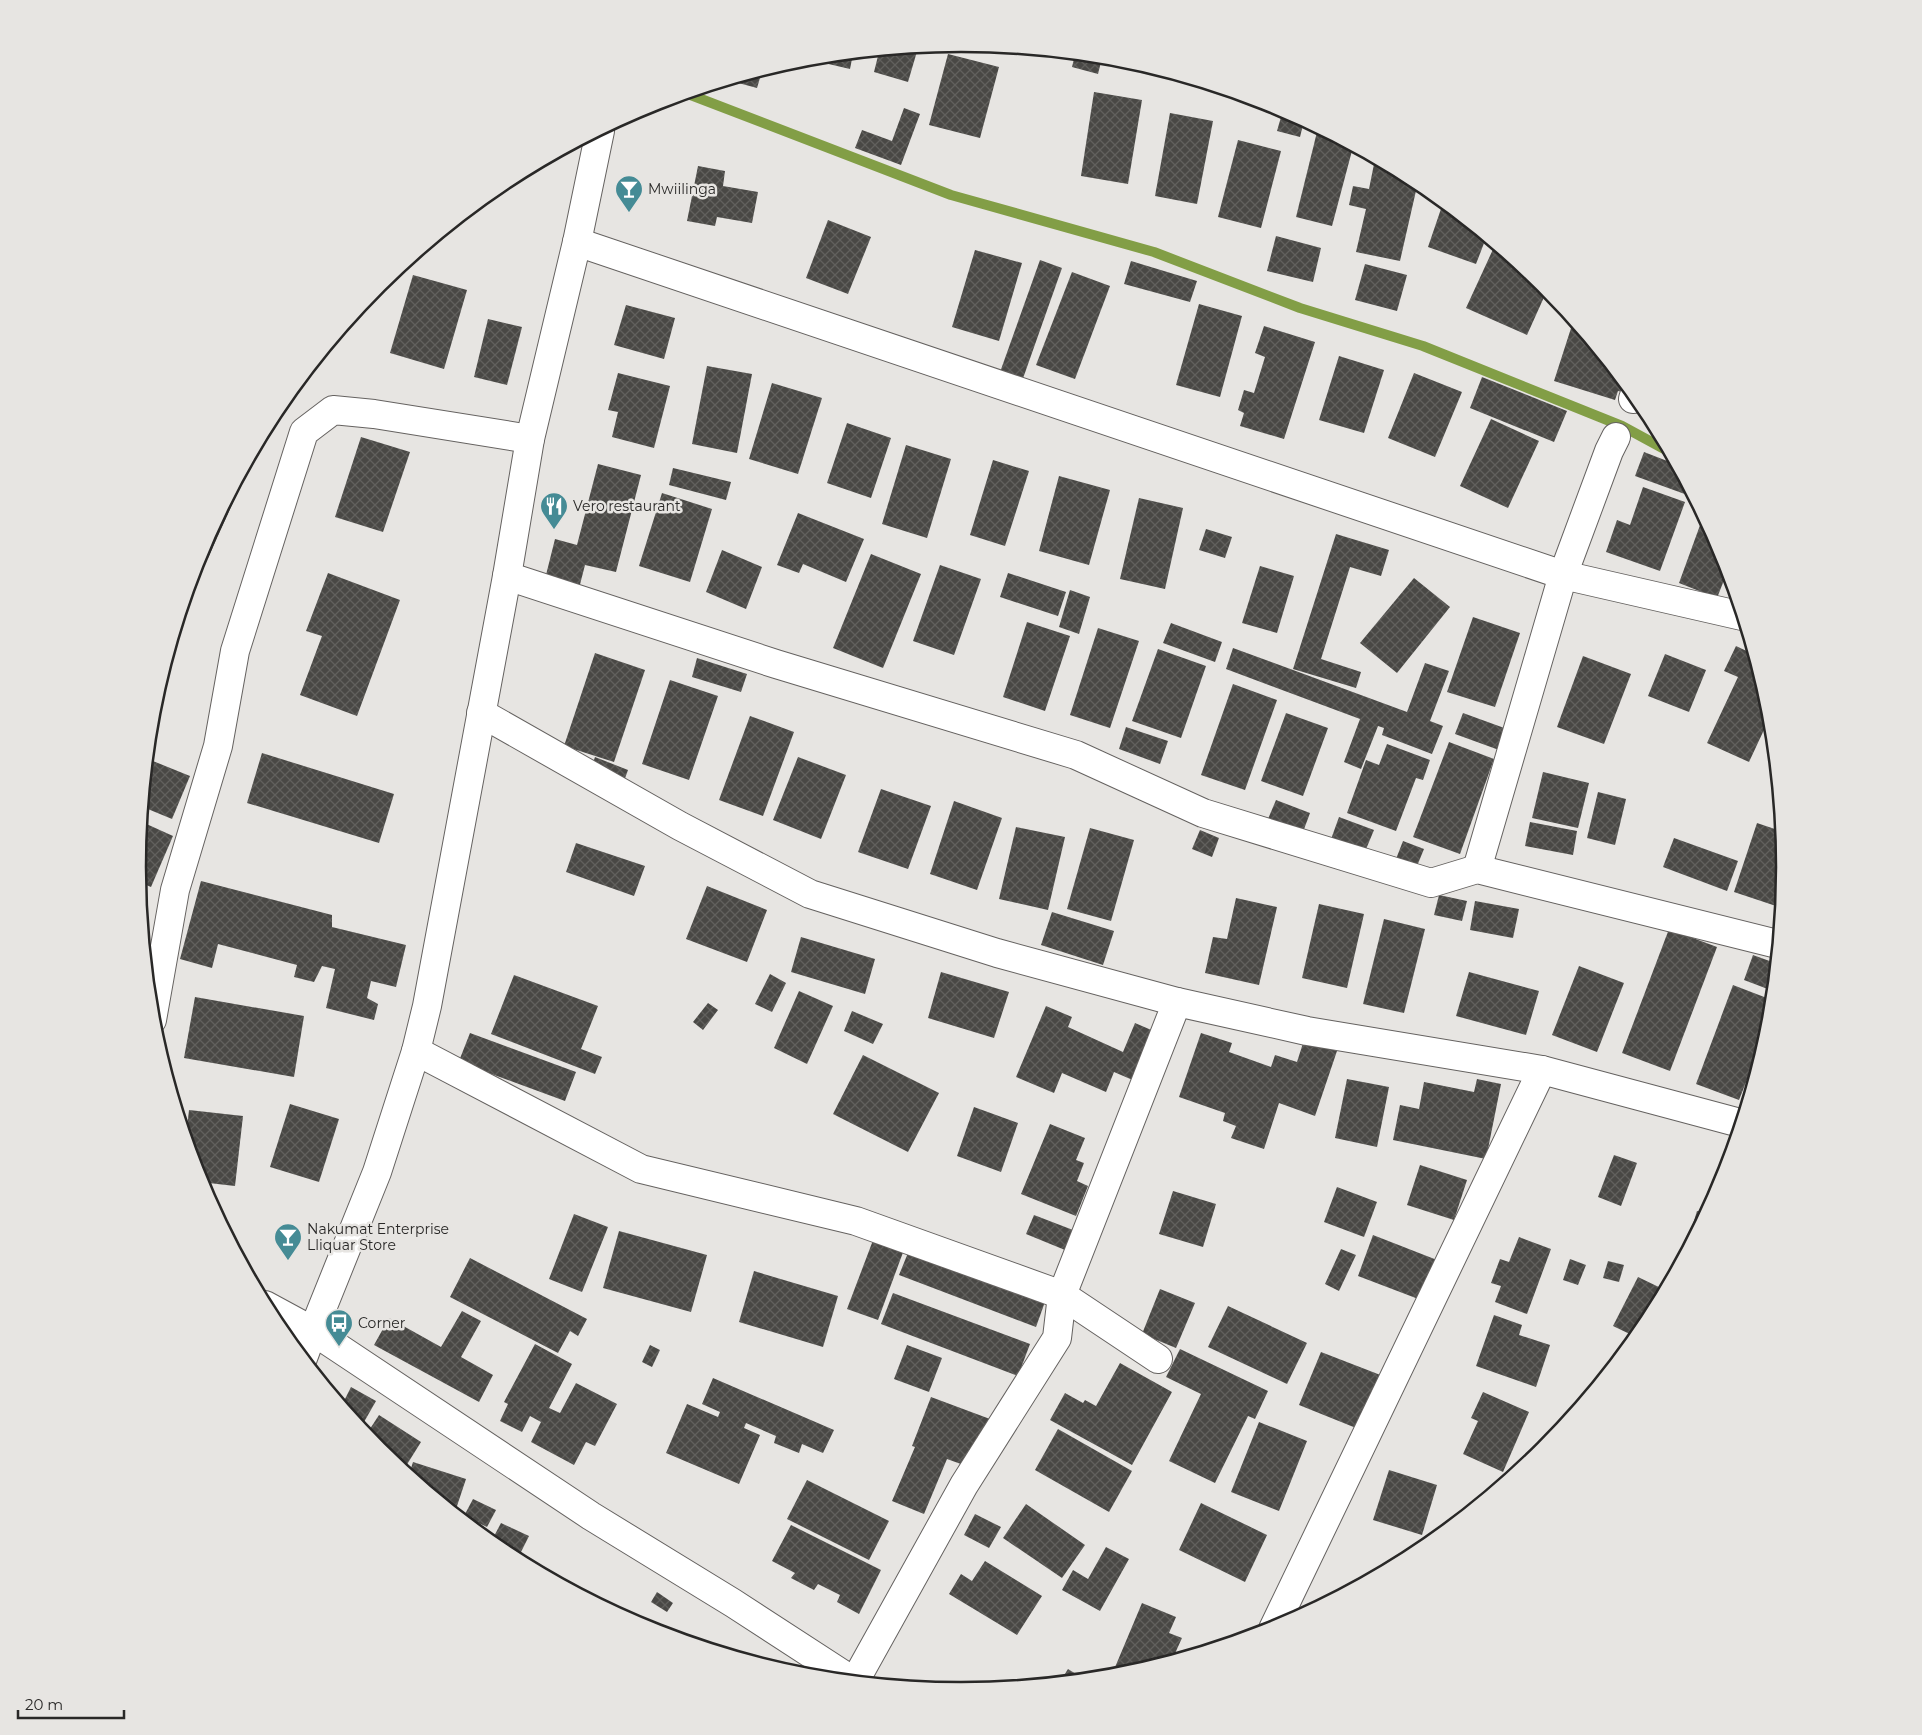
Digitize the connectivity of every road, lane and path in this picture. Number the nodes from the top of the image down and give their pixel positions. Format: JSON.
{"nodes":[{"id":1,"x":599,"y":138,"type":"edge"},
{"id":2,"x":578,"y":242,"type":"junction"},
{"id":3,"x":1616,"y":437,"type":"dead end"},
{"id":4,"x":530,"y":439,"type":"junction"},
{"id":5,"x":1563,"y":575,"type":"junction"},
{"id":6,"x":507,"y":576,"type":"junction"},
{"id":7,"x":1736,"y":615,"type":"edge"},
{"id":8,"x":481,"y":713,"type":"junction"},
{"id":9,"x":1477,"y":869,"type":"junction"},
{"id":10,"x":1772,"y":943,"type":"edge"},
{"id":11,"x":157,"y":994,"type":"edge"},
{"id":12,"x":1178,"y":1002,"type":"junction"},
{"id":13,"x":416,"y":1051,"type":"junction"},
{"id":14,"x":1542,"y":1070,"type":"junction"},
{"id":15,"x":1735,"y":1122,"type":"edge"},
{"id":16,"x":1062,"y":1295,"type":"junction"},
{"id":17,"x":277,"y":1311,"type":"edge"},
{"id":18,"x":313,"y":1331,"type":"junction"},
{"id":19,"x":305,"y":1352,"type":"edge"},
{"id":20,"x":1158,"y":1359,"type":"dead end"},
{"id":21,"x":1279,"y":1617,"type":"edge"},
{"id":22,"x":843,"y":1674,"type":"edge"},
{"id":23,"x":857,"y":1676,"type":"edge"}],
"edges":[{"from":1,"to":2,"type":"street"},
{"from":2,"to":4,"type":"street"},
{"from":2,"to":5,"type":"street"},
{"from":3,"to":5,"type":"street"},
{"from":4,"to":6,"type":"street"},
{"from":4,"to":11,"type":"street"},
{"from":5,"to":7,"type":"street"},
{"from":5,"to":9,"type":"street"},
{"from":6,"to":8,"type":"street"},
{"from":6,"to":9,"type":"street"},
{"from":8,"to":12,"type":"street"},
{"from":8,"to":13,"type":"street"},
{"from":9,"to":10,"type":"street"},
{"from":12,"to":14,"type":"street"},
{"from":12,"to":16,"type":"street"},
{"from":13,"to":16,"type":"street"},
{"from":13,"to":18,"type":"street"},
{"from":14,"to":15,"type":"street"},
{"from":14,"to":21,"type":"street"},
{"from":16,"to":20,"type":"street"},
{"from":16,"to":23,"type":"street"},
{"from":17,"to":18,"type":"street"},
{"from":18,"to":19,"type":"street"},
{"from":18,"to":22,"type":"street"}]}
